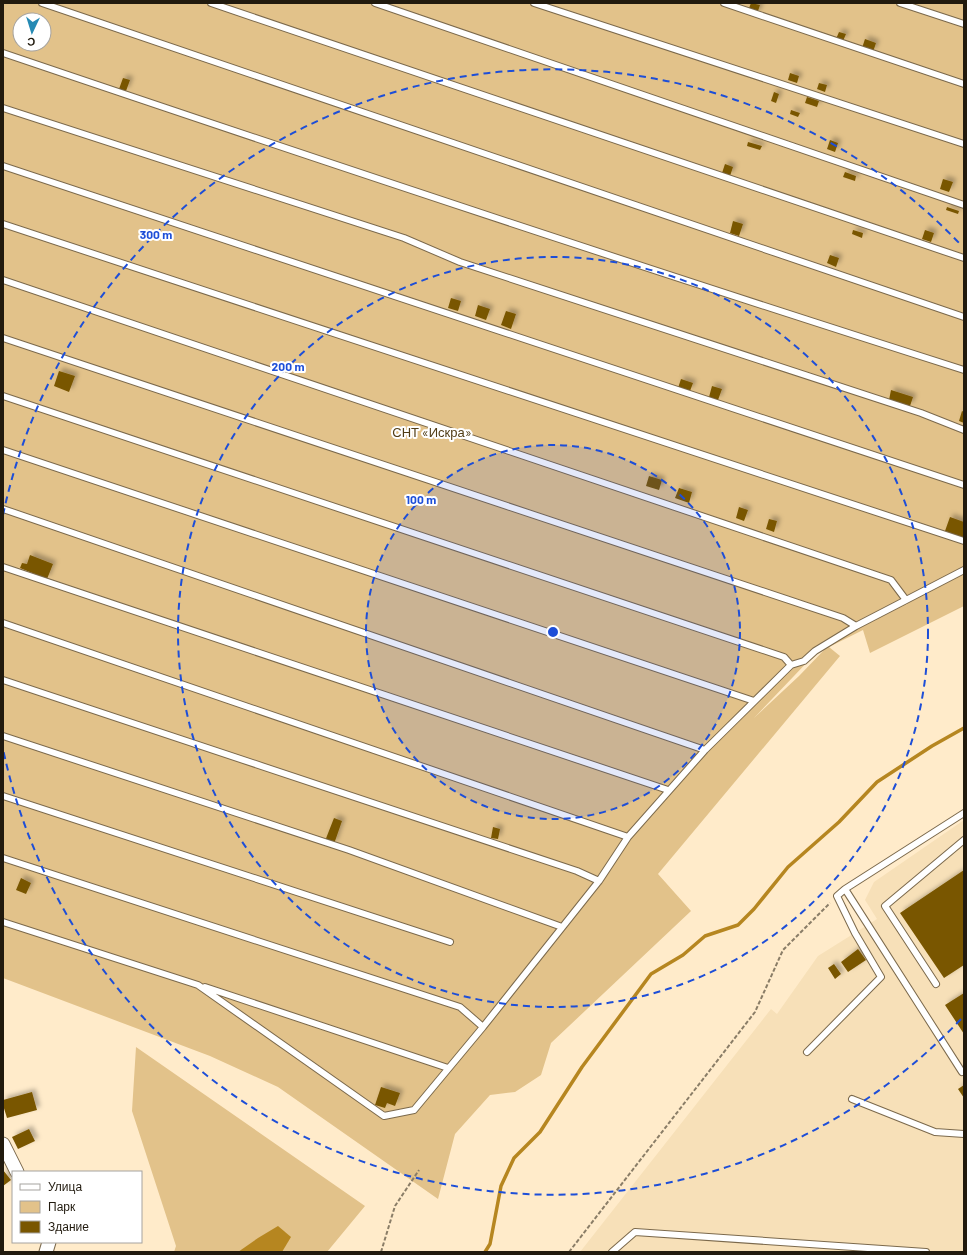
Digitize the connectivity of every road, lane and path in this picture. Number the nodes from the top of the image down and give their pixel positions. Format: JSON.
{"nodes":[{"id":1,"x":42,"y":3,"type":"edge"},
{"id":2,"x":211,"y":3,"type":"edge"},
{"id":3,"x":375,"y":3,"type":"edge"},
{"id":4,"x":534,"y":3,"type":"edge"},
{"id":5,"x":724,"y":3,"type":"edge"},
{"id":6,"x":900,"y":3,"type":"edge"},
{"id":7,"x":964,"y":24,"type":"edge"},
{"id":8,"x":3,"y":53,"type":"edge"},
{"id":9,"x":964,"y":84,"type":"edge"},
{"id":10,"x":3,"y":108,"type":"edge"},
{"id":11,"x":964,"y":144,"type":"edge"},
{"id":12,"x":3,"y":166,"type":"edge"},
{"id":13,"x":964,"y":205,"type":"edge"},
{"id":14,"x":3,"y":224,"type":"edge"},
{"id":15,"x":964,"y":258,"type":"edge"},
{"id":16,"x":3,"y":280,"type":"edge"},
{"id":17,"x":964,"y":317,"type":"edge"},
{"id":18,"x":3,"y":338,"type":"edge"},
{"id":19,"x":964,"y":370,"type":"edge"},
{"id":20,"x":3,"y":396,"type":"edge"},
{"id":21,"x":964,"y":430,"type":"edge"},
{"id":22,"x":3,"y":450,"type":"edge"},
{"id":23,"x":964,"y":485,"type":"edge"},
{"id":24,"x":3,"y":509,"type":"edge"},
{"id":25,"x":964,"y":541,"type":"edge"},
{"id":26,"x":3,"y":567,"type":"edge"},
{"id":27,"x":964,"y":570,"type":"edge"},
{"id":28,"x":906,"y":600,"type":"junction"},
{"id":29,"x":3,"y":623,"type":"edge"},
{"id":30,"x":856,"y":626,"type":"junction"},
{"id":31,"x":791,"y":665,"type":"junction"},
{"id":32,"x":3,"y":680,"type":"edge"},
{"id":33,"x":754,"y":701,"type":"junction"},
{"id":34,"x":3,"y":736,"type":"edge"},
{"id":35,"x":705,"y":750,"type":"junction"},
{"id":36,"x":668,"y":790,"type":"junction"},
{"id":37,"x":3,"y":796,"type":"edge"},
{"id":38,"x":964,"y":813,"type":"edge"},
{"id":39,"x":628,"y":837,"type":"junction"},
{"id":40,"x":964,"y":840,"type":"edge"},
{"id":41,"x":3,"y":858,"type":"edge"},
{"id":42,"x":599,"y":881,"type":"junction"},
{"id":43,"x":845,"y":889,"type":"junction"},
{"id":44,"x":837,"y":896,"type":"junction"},
{"id":45,"x":3,"y":922,"type":"edge"},
{"id":46,"x":562,"y":927,"type":"junction"},
{"id":47,"x":450,"y":942,"type":"dead end"},
{"id":48,"x":936,"y":984,"type":"dead end"},
{"id":49,"x":198,"y":985,"type":"junction"},
{"id":50,"x":483,"y":1027,"type":"junction"},
{"id":51,"x":807,"y":1052,"type":"dead end"},
{"id":52,"x":448,"y":1068,"type":"junction"},
{"id":53,"x":962,"y":1072,"type":"dead end"},
{"id":54,"x":852,"y":1099,"type":"dead end"},
{"id":55,"x":964,"y":1134,"type":"edge"},
{"id":56,"x":3,"y":1144,"type":"edge"},
{"id":57,"x":419,"y":1170,"type":"dead end"},
{"id":58,"x":16,"y":1171,"type":"edge"},
{"id":59,"x":381,"y":1252,"type":"edge"},
{"id":60,"x":569,"y":1252,"type":"edge"},
{"id":61,"x":612,"y":1252,"type":"edge"},
{"id":62,"x":926,"y":1252,"type":"edge"}],
"edges":[{"from":1,"to":17,"type":"lane"},
{"from":2,"to":15,"type":"lane"},
{"from":3,"to":13,"type":"lane"},
{"from":4,"to":11,"type":"lane"},
{"from":5,"to":9,"type":"lane"},
{"from":6,"to":7,"type":"lane"},
{"from":8,"to":19,"type":"lane"},
{"from":10,"to":21,"type":"lane"},
{"from":12,"to":23,"type":"lane"},
{"from":14,"to":25,"type":"lane"},
{"from":16,"to":28,"type":"lane"},
{"from":18,"to":30,"type":"lane"},
{"from":20,"to":31,"type":"lane"},
{"from":22,"to":33,"type":"lane"},
{"from":24,"to":35,"type":"lane"},
{"from":26,"to":36,"type":"lane"},
{"from":27,"to":28,"type":"lane"},
{"from":28,"to":30,"type":"lane"},
{"from":29,"to":39,"type":"lane"},
{"from":30,"to":31,"type":"lane"},
{"from":31,"to":33,"type":"lane"},
{"from":32,"to":42,"type":"lane"},
{"from":33,"to":35,"type":"lane"},
{"from":34,"to":46,"type":"lane"},
{"from":35,"to":36,"type":"lane"},
{"from":36,"to":39,"type":"lane"},
{"from":37,"to":47,"type":"lane"},
{"from":38,"to":43,"type":"lane"},
{"from":39,"to":42,"type":"lane"},
{"from":40,"to":48,"type":"lane"},
{"from":41,"to":50,"type":"lane"},
{"from":42,"to":46,"type":"lane"},
{"from":43,"to":44,"type":"lane"},
{"from":43,"to":53,"type":"lane"},
{"from":44,"to":51,"type":"lane"},
{"from":44,"to":60,"type":"path"},
{"from":45,"to":49,"type":"lane"},
{"from":46,"to":50,"type":"lane"},
{"from":49,"to":52,"type":"lane"},
{"from":49,"to":52,"type":"lane"},
{"from":50,"to":52,"type":"lane"},
{"from":54,"to":55,"type":"lane"},
{"from":56,"to":58,"type":"street"},
{"from":57,"to":59,"type":"path"},
{"from":61,"to":62,"type":"lane"}]}
